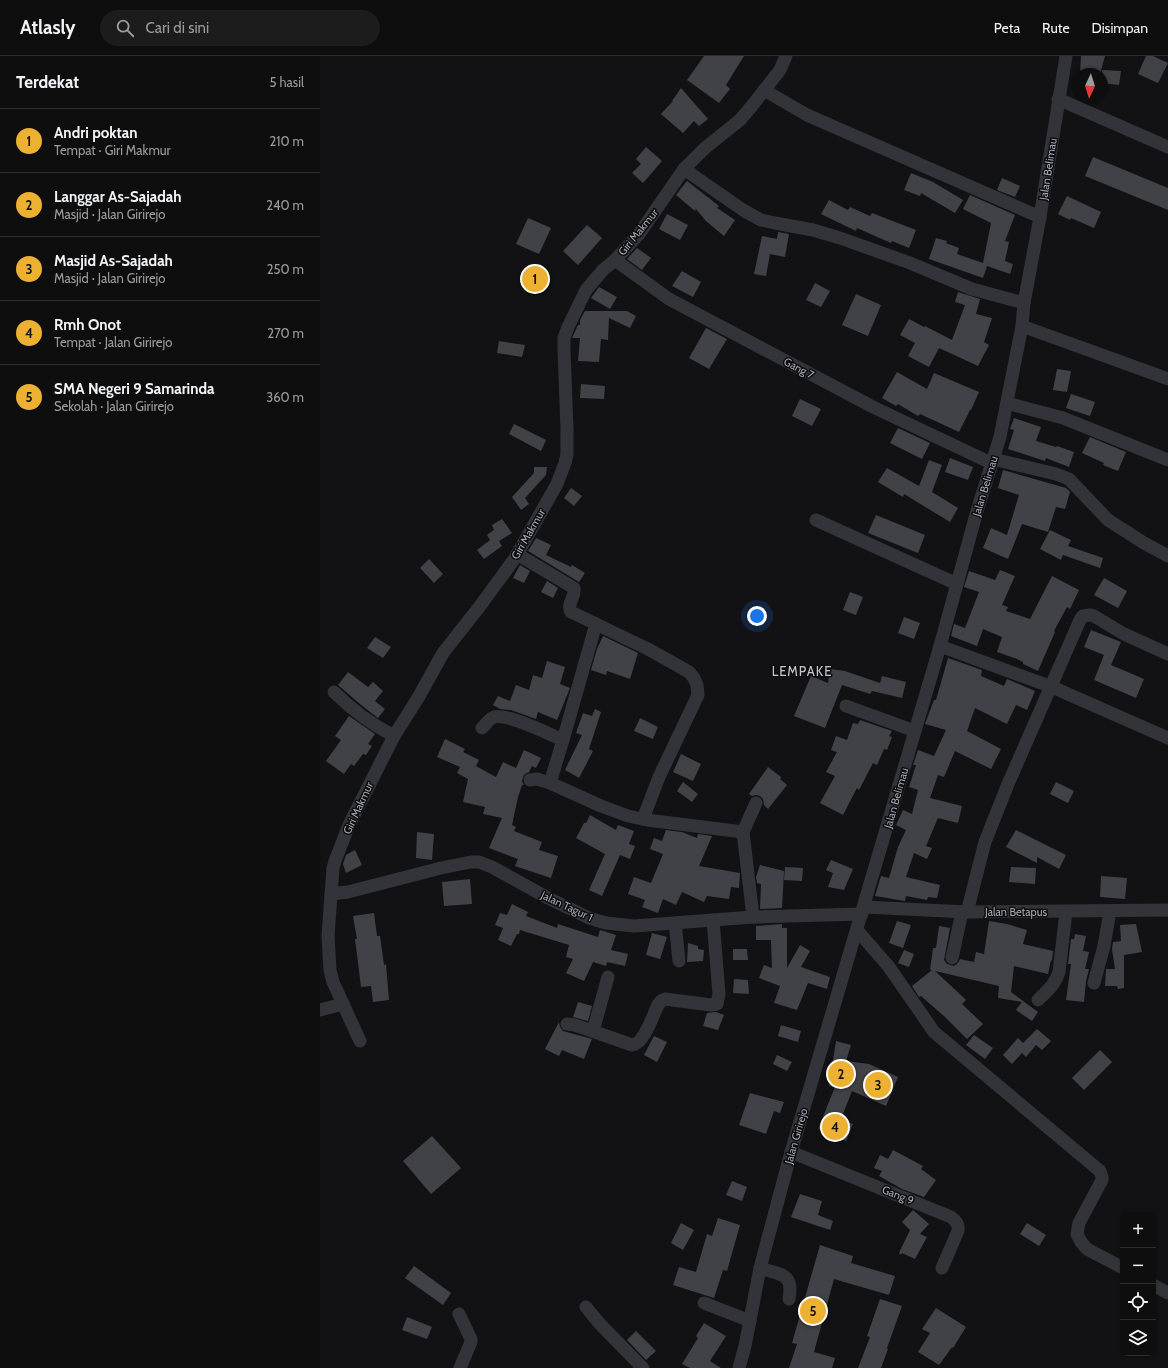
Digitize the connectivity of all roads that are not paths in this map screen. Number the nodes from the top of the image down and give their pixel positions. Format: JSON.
{"nodes":[{"id":1,"x":786,"y":56,"type":"edge"},
{"id":2,"x":1066,"y":56,"type":"edge"},
{"id":3,"x":764,"y":90,"type":"junction"},
{"id":4,"x":1058,"y":99,"type":"junction"},
{"id":5,"x":1168,"y":147,"type":"edge"},
{"id":6,"x":684,"y":169,"type":"junction"},
{"id":7,"x":1040,"y":217,"type":"junction"},
{"id":8,"x":615,"y":260,"type":"junction"},
{"id":9,"x":1024,"y":303,"type":"junction"},
{"id":10,"x":1022,"y":326,"type":"junction"},
{"id":11,"x":1168,"y":379,"type":"edge"},
{"id":12,"x":1007,"y":402,"type":"junction"},
{"id":13,"x":1168,"y":460,"type":"edge"},
{"id":14,"x":992,"y":461,"type":"junction"},
{"id":15,"x":816,"y":520,"type":"dead end"},
{"id":16,"x":517,"y":554,"type":"junction"},
{"id":17,"x":1168,"y":556,"type":"edge"},
{"id":18,"x":957,"y":584,"type":"junction"},
{"id":19,"x":596,"y":624,"type":"junction"},
{"id":20,"x":940,"y":646,"type":"junction"},
{"id":21,"x":1168,"y":654,"type":"edge"},
{"id":22,"x":1052,"y":687,"type":"junction"},
{"id":23,"x":334,"y":692,"type":"dead end"},
{"id":24,"x":846,"y":706,"type":"dead end"},
{"id":25,"x":482,"y":728,"type":"dead end"},
{"id":26,"x":916,"y":731,"type":"junction"},
{"id":27,"x":394,"y":736,"type":"junction"},
{"id":28,"x":1168,"y":738,"type":"edge"},
{"id":29,"x":563,"y":740,"type":"junction"},
{"id":30,"x":530,"y":780,"type":"dead end"},
{"id":31,"x":550,"y":783,"type":"junction"},
{"id":32,"x":756,"y":803,"type":"dead end"},
{"id":33,"x":643,"y":819,"type":"junction"},
{"id":34,"x":743,"y":832,"type":"junction"},
{"id":35,"x":331,"y":894,"type":"junction"},
{"id":36,"x":1168,"y":910,"type":"edge"},
{"id":37,"x":863,"y":911,"type":"junction"},
{"id":38,"x":1110,"y":911,"type":"junction"},
{"id":39,"x":964,"y":912,"type":"junction"},
{"id":40,"x":1066,"y":912,"type":"junction"},
{"id":41,"x":753,"y":917,"type":"junction"},
{"id":42,"x":713,"y":920,"type":"junction"},
{"id":43,"x":325,"y":922,"type":"edge"},
{"id":44,"x":676,"y":922,"type":"junction"},
{"id":45,"x":857,"y":930,"type":"junction"},
{"id":46,"x":952,"y":958,"type":"dead end"},
{"id":47,"x":678,"y":961,"type":"dead end"},
{"id":48,"x":326,"y":976,"type":"edge"},
{"id":49,"x":608,"y":977,"type":"dead end"},
{"id":50,"x":1094,"y":983,"type":"dead end"},
{"id":51,"x":1038,"y":1000,"type":"dead end"},
{"id":52,"x":343,"y":1004,"type":"junction"},
{"id":53,"x":320,"y":1010,"type":"edge"},
{"id":54,"x":567,"y":1024,"type":"dead end"},
{"id":55,"x":593,"y":1031,"type":"junction"},
{"id":56,"x":360,"y":1041,"type":"dead end"},
{"id":57,"x":791,"y":1152,"type":"junction"},
{"id":58,"x":1120,"y":1266,"type":"edge"},
{"id":59,"x":760,"y":1268,"type":"junction"},
{"id":60,"x":942,"y":1268,"type":"dead end"},
{"id":61,"x":1156,"y":1287,"type":"edge"},
{"id":62,"x":1168,"y":1293,"type":"edge"},
{"id":63,"x":789,"y":1299,"type":"dead end"},
{"id":64,"x":704,"y":1303,"type":"dead end"},
{"id":65,"x":586,"y":1307,"type":"dead end"},
{"id":66,"x":459,"y":1314,"type":"dead end"},
{"id":67,"x":750,"y":1321,"type":"junction"},
{"id":68,"x":460,"y":1368,"type":"edge"},
{"id":69,"x":643,"y":1368,"type":"edge"},
{"id":70,"x":739,"y":1368,"type":"edge"}],
"edges":[{"from":1,"to":3,"type":"street","name":"Giri Makmur"},
{"from":2,"to":4,"type":"street","name":"Jalan Belimau"},
{"from":3,"to":6,"type":"street","name":"Giri Makmur"},
{"from":3,"to":7,"type":"street"},
{"from":4,"to":5,"type":"street"},
{"from":4,"to":7,"type":"street","name":"Jalan Belimau"},
{"from":6,"to":8,"type":"street","name":"Giri Makmur"},
{"from":6,"to":9,"type":"street"},
{"from":7,"to":9,"type":"street","name":"Jalan Belimau"},
{"from":8,"to":14,"type":"street","name":"Gang 7"},
{"from":8,"to":16,"type":"street","name":"Giri Makmur"},
{"from":9,"to":10,"type":"street","name":"Jalan Belimau"},
{"from":10,"to":11,"type":"street"},
{"from":10,"to":12,"type":"street","name":"Jalan Belimau"},
{"from":12,"to":13,"type":"street"},
{"from":12,"to":14,"type":"street","name":"Jalan Belimau"},
{"from":14,"to":17,"type":"street","name":"Gang 7"},
{"from":14,"to":18,"type":"street","name":"Jalan Belimau"},
{"from":15,"to":18,"type":"street"},
{"from":16,"to":19,"type":"street"},
{"from":16,"to":27,"type":"street","name":"Giri Makmur"},
{"from":18,"to":20,"type":"street","name":"Jalan Belimau"},
{"from":19,"to":29,"type":"street"},
{"from":19,"to":33,"type":"street"},
{"from":20,"to":22,"type":"street"},
{"from":20,"to":26,"type":"street","name":"Jalan Belimau"},
{"from":21,"to":22,"type":"street"},
{"from":22,"to":28,"type":"street"},
{"from":22,"to":39,"type":"street"},
{"from":23,"to":27,"type":"street"},
{"from":24,"to":26,"type":"street"},
{"from":25,"to":29,"type":"street"},
{"from":26,"to":37,"type":"street","name":"Jalan Belimau"},
{"from":27,"to":35,"type":"street","name":"Giri Makmur"},
{"from":29,"to":31,"type":"street"},
{"from":30,"to":31,"type":"street"},
{"from":31,"to":33,"type":"street"},
{"from":32,"to":34,"type":"street"},
{"from":33,"to":34,"type":"street"},
{"from":34,"to":41,"type":"street"},
{"from":35,"to":43,"type":"street","name":"Giri Makmur"},
{"from":35,"to":44,"type":"street","name":"Jalan Tagur 1"},
{"from":36,"to":38,"type":"street","name":"Jalan Betapus"},
{"from":37,"to":39,"type":"street","name":"Jalan Betapus"},
{"from":37,"to":41,"type":"street","name":"Jalan Tagur 1"},
{"from":37,"to":45,"type":"street","name":"Jalan Girirejo"},
{"from":38,"to":40,"type":"street","name":"Jalan Betapus"},
{"from":38,"to":50,"type":"street"},
{"from":39,"to":40,"type":"street","name":"Jalan Betapus"},
{"from":39,"to":46,"type":"street"},
{"from":40,"to":51,"type":"street"},
{"from":41,"to":42,"type":"street","name":"Jalan Tagur 1"},
{"from":42,"to":44,"type":"street","name":"Jalan Tagur 1"},
{"from":42,"to":55,"type":"street"},
{"from":43,"to":48,"type":"street","name":"Giri Makmur"},
{"from":44,"to":47,"type":"street"},
{"from":45,"to":57,"type":"street","name":"Jalan Girirejo"},
{"from":45,"to":58,"type":"street"},
{"from":48,"to":52,"type":"street","name":"Giri Makmur"},
{"from":49,"to":55,"type":"street"},
{"from":52,"to":53,"type":"street"},
{"from":52,"to":56,"type":"street","name":"Giri Makmur"},
{"from":54,"to":55,"type":"street"},
{"from":57,"to":59,"type":"street","name":"Jalan Girirejo"},
{"from":57,"to":60,"type":"street","name":"Gang 9"},
{"from":59,"to":63,"type":"street"},
{"from":59,"to":67,"type":"street","name":"Jalan Girirejo"},
{"from":61,"to":62,"type":"street"},
{"from":64,"to":67,"type":"street"},
{"from":65,"to":69,"type":"street"},
{"from":66,"to":68,"type":"street"},
{"from":67,"to":70,"type":"street","name":"Jalan Girirejo"}]}
